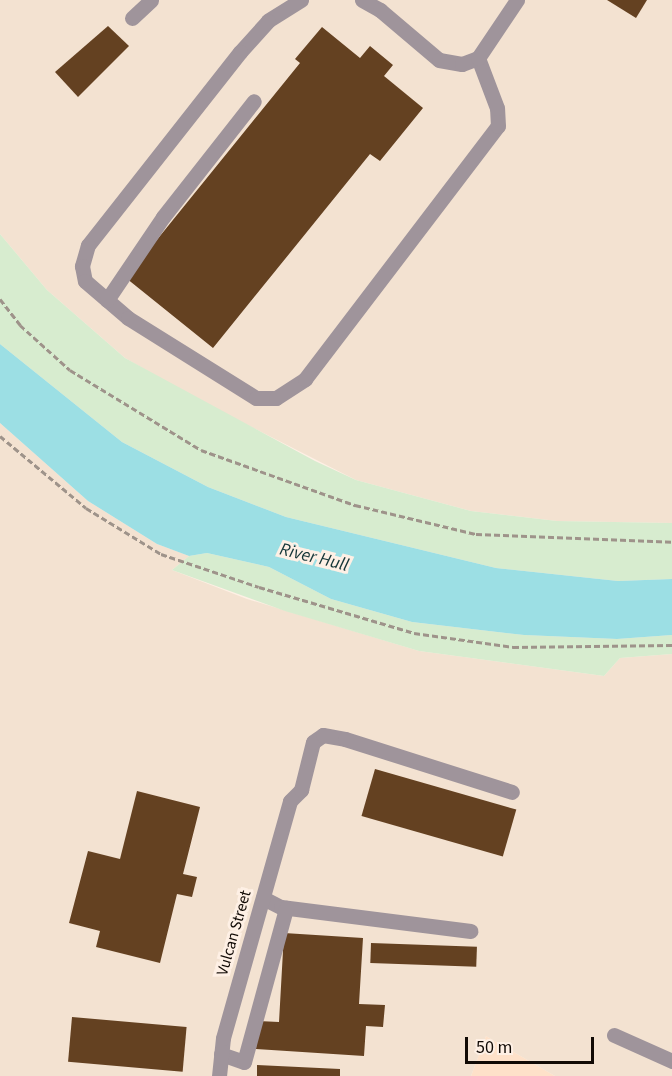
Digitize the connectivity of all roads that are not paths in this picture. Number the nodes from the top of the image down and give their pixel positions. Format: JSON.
{"nodes":[{"id":1,"x":151,"y":0,"type":"edge"},
{"id":2,"x":301,"y":0,"type":"edge"},
{"id":3,"x":362,"y":0,"type":"edge"},
{"id":4,"x":517,"y":0,"type":"edge"},
{"id":5,"x":132,"y":18,"type":"dead end"},
{"id":6,"x":478,"y":58,"type":"junction"},
{"id":7,"x":254,"y":101,"type":"dead end"},
{"id":8,"x":107,"y":300,"type":"junction"},
{"id":9,"x":512,"y":792,"type":"dead end"},
{"id":10,"x":263,"y":898,"type":"junction"},
{"id":11,"x":286,"y":908,"type":"junction"},
{"id":12,"x":470,"y":931,"type":"dead end"},
{"id":13,"x":614,"y":1035,"type":"dead end"},
{"id":14,"x":221,"y":1054,"type":"junction"},
{"id":15,"x":672,"y":1061,"type":"edge"},
{"id":16,"x":219,"y":1076,"type":"edge"}],
"edges":[{"from":1,"to":5,"type":"street"},
{"from":2,"to":8,"type":"street"},
{"from":3,"to":6,"type":"street"},
{"from":4,"to":6,"type":"street"},
{"from":6,"to":8,"type":"street"},
{"from":7,"to":8,"type":"street"},
{"from":9,"to":10,"type":"street","name":"Vulcan Street"},
{"from":10,"to":11,"type":"street"},
{"from":10,"to":14,"type":"street","name":"Vulcan Street"},
{"from":11,"to":12,"type":"street"},
{"from":11,"to":14,"type":"street"},
{"from":13,"to":15,"type":"street"},
{"from":14,"to":16,"type":"street","name":"Vulcan Street"}]}
